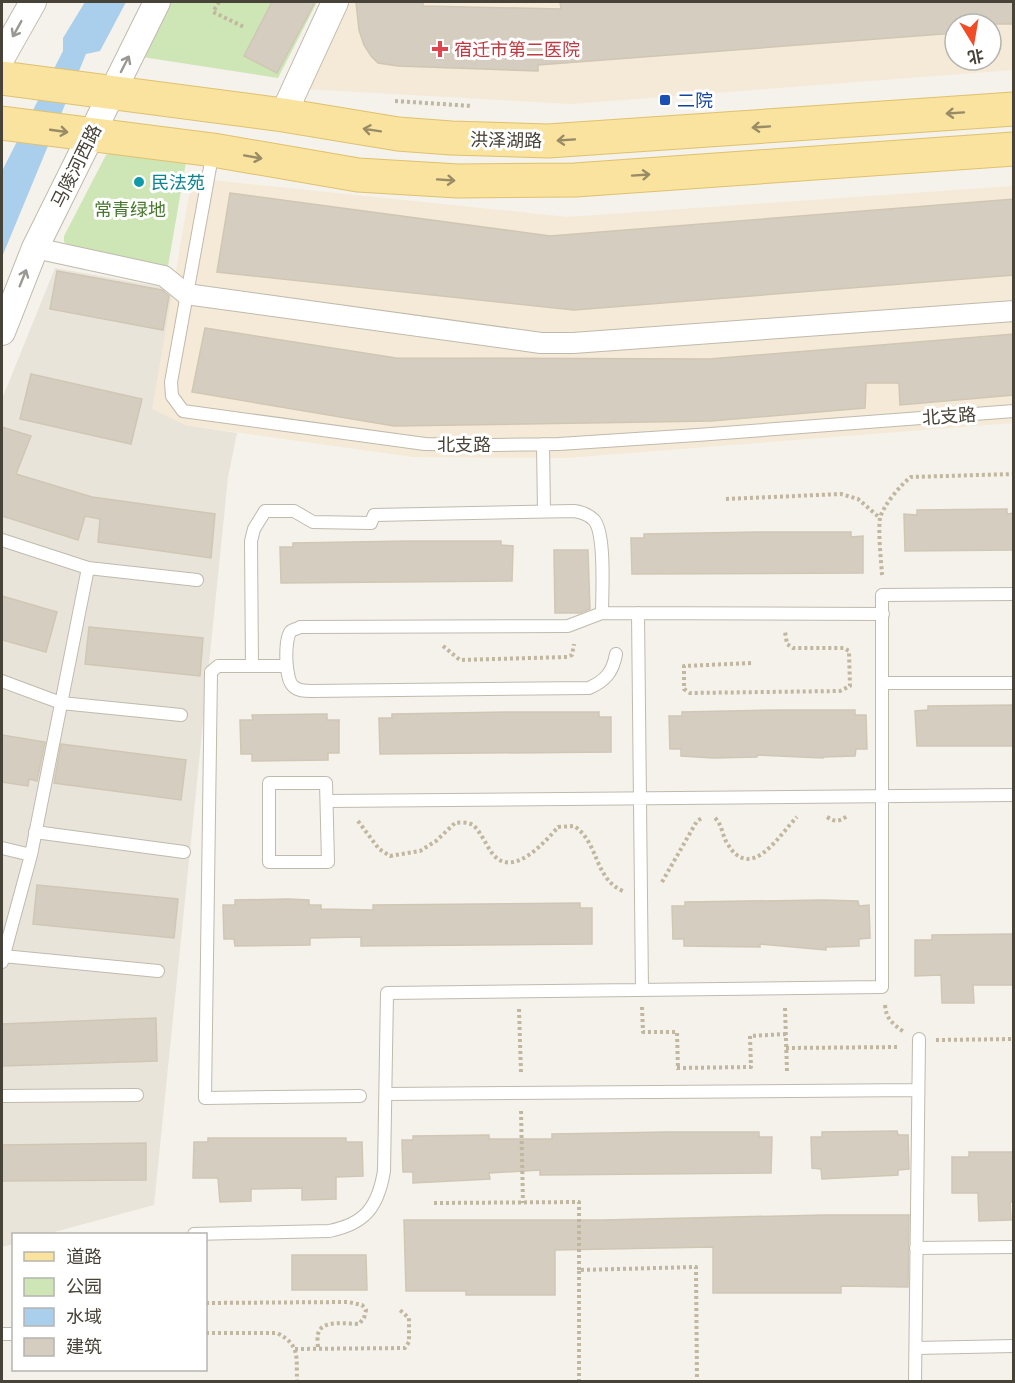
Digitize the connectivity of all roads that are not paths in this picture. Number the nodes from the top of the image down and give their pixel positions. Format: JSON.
{"nodes":[{"id":1,"x":33,"y":2,"type":"edge"},
{"id":2,"x":157,"y":2,"type":"edge"},
{"id":3,"x":335,"y":2,"type":"edge"},
{"id":4,"x":2,"y":57,"type":"edge"},
{"id":5,"x":10,"y":74,"type":"edge"},
{"id":6,"x":111,"y":92,"type":"junction"},
{"id":7,"x":1014,"y":109,"type":"edge"},
{"id":8,"x":283,"y":115,"type":"junction"},
{"id":9,"x":2,"y":124,"type":"edge"},
{"id":10,"x":92,"y":135,"type":"junction"},
{"id":11,"x":1014,"y":149,"type":"edge"},
{"id":12,"x":213,"y":150,"type":"junction"},
{"id":13,"x":35,"y":248,"type":"junction"},
{"id":14,"x":186,"y":294,"type":"junction"},
{"id":15,"x":1014,"y":311,"type":"edge"},
{"id":16,"x":2,"y":332,"type":"edge"},
{"id":17,"x":1014,"y":411,"type":"edge"},
{"id":18,"x":543,"y":444,"type":"junction"},
{"id":19,"x":544,"y":511,"type":"junction"},
{"id":20,"x":2,"y":540,"type":"edge"},
{"id":21,"x":88,"y":568,"type":"junction"},
{"id":22,"x":197,"y":580,"type":"dead end"},
{"id":23,"x":1014,"y":594,"type":"edge"},
{"id":24,"x":602,"y":613,"type":"junction"},
{"id":25,"x":638,"y":613,"type":"junction"},
{"id":26,"x":883,"y":614,"type":"junction"},
{"id":27,"x":616,"y":654,"type":"dead end"},
{"id":28,"x":252,"y":666,"type":"junction"},
{"id":29,"x":287,"y":666,"type":"junction"},
{"id":30,"x":2,"y":681,"type":"edge"},
{"id":31,"x":1014,"y":683,"type":"edge"},
{"id":32,"x":882,"y":684,"type":"junction"},
{"id":33,"x":61,"y":703,"type":"junction"},
{"id":34,"x":181,"y":715,"type":"dead end"},
{"id":35,"x":1014,"y":795,"type":"edge"},
{"id":36,"x":882,"y":796,"type":"junction"},
{"id":37,"x":327,"y":801,"type":"junction"},
{"id":38,"x":35,"y":832,"type":"junction"},
{"id":39,"x":2,"y":848,"type":"edge"},
{"id":40,"x":184,"y":852,"type":"dead end"},
{"id":41,"x":31,"y":855,"type":"junction"},
{"id":42,"x":2,"y":959,"type":"edge"},
{"id":43,"x":158,"y":971,"type":"dead end"},
{"id":44,"x":642,"y":990,"type":"junction"},
{"id":45,"x":919,"y":1043,"type":"road end"},
{"id":46,"x":918,"y":1090,"type":"junction"},
{"id":47,"x":386,"y":1094,"type":"junction"},
{"id":48,"x":137,"y":1095,"type":"dead end"},
{"id":49,"x":2,"y":1096,"type":"edge"},
{"id":50,"x":360,"y":1096,"type":"dead end"},
{"id":51,"x":207,"y":1234,"type":"edge"},
{"id":52,"x":1014,"y":1247,"type":"edge"},
{"id":53,"x":916,"y":1248,"type":"junction"},
{"id":54,"x":1014,"y":1346,"type":"edge"},
{"id":55,"x":916,"y":1348,"type":"junction"},
{"id":56,"x":915,"y":1382,"type":"edge"}],
"edges":[{"from":1,"to":4,"type":"street","one_way":true},
{"from":6,"to":2,"type":"street","name":"马陵河西路","one_way":true},
{"from":3,"to":8,"type":"street"},
{"from":5,"to":6,"type":"main road","name":"洪泽湖路"},
{"from":6,"to":8,"type":"main road","name":"洪泽湖路"},
{"from":6,"to":10,"type":"street","name":"马陵河西路"},
{"from":7,"to":8,"type":"main road","name":"洪泽湖路","one_way":true},
{"from":9,"to":10,"type":"main road","one_way":true},
{"from":10,"to":12,"type":"main road"},
{"from":10,"to":13,"type":"street","name":"马陵河西路"},
{"from":12,"to":11,"type":"main road","one_way":true},
{"from":12,"to":14,"type":"lane","name":"北支路"},
{"from":13,"to":14,"type":"street"},
{"from":16,"to":13,"type":"street","name":"马陵河西路","one_way":true},
{"from":14,"to":15,"type":"street"},
{"from":14,"to":18,"type":"lane","name":"北支路"},
{"from":17,"to":18,"type":"lane","name":"北支路"},
{"from":18,"to":19,"type":"lane"},
{"from":19,"to":24,"type":"lane"},
{"from":19,"to":28,"type":"lane"},
{"from":20,"to":21,"type":"lane"},
{"from":21,"to":22,"type":"lane"},
{"from":21,"to":33,"type":"lane"},
{"from":23,"to":26,"type":"lane"},
{"from":24,"to":25,"type":"lane"},
{"from":24,"to":29,"type":"lane"},
{"from":25,"to":26,"type":"lane"},
{"from":25,"to":44,"type":"lane"},
{"from":26,"to":32,"type":"lane"},
{"from":27,"to":29,"type":"lane"},
{"from":28,"to":29,"type":"lane"},
{"from":28,"to":50,"type":"lane"},
{"from":30,"to":33,"type":"lane"},
{"from":31,"to":32,"type":"lane"},
{"from":32,"to":36,"type":"lane"},
{"from":33,"to":34,"type":"lane"},
{"from":33,"to":38,"type":"lane"},
{"from":35,"to":36,"type":"lane"},
{"from":36,"to":37,"type":"lane"},
{"from":36,"to":44,"type":"lane"},
{"from":37,"to":37,"type":"lane"},
{"from":38,"to":40,"type":"lane"},
{"from":38,"to":41,"type":"lane"},
{"from":39,"to":41,"type":"lane"},
{"from":41,"to":42,"type":"lane"},
{"from":42,"to":43,"type":"lane"},
{"from":44,"to":47,"type":"lane"},
{"from":45,"to":46,"type":"lane"},
{"from":46,"to":47,"type":"lane"},
{"from":46,"to":53,"type":"lane"},
{"from":47,"to":51,"type":"lane"},
{"from":48,"to":49,"type":"lane"},
{"from":52,"to":53,"type":"lane"},
{"from":53,"to":55,"type":"lane"},
{"from":54,"to":55,"type":"lane"},
{"from":55,"to":56,"type":"lane"}]}
